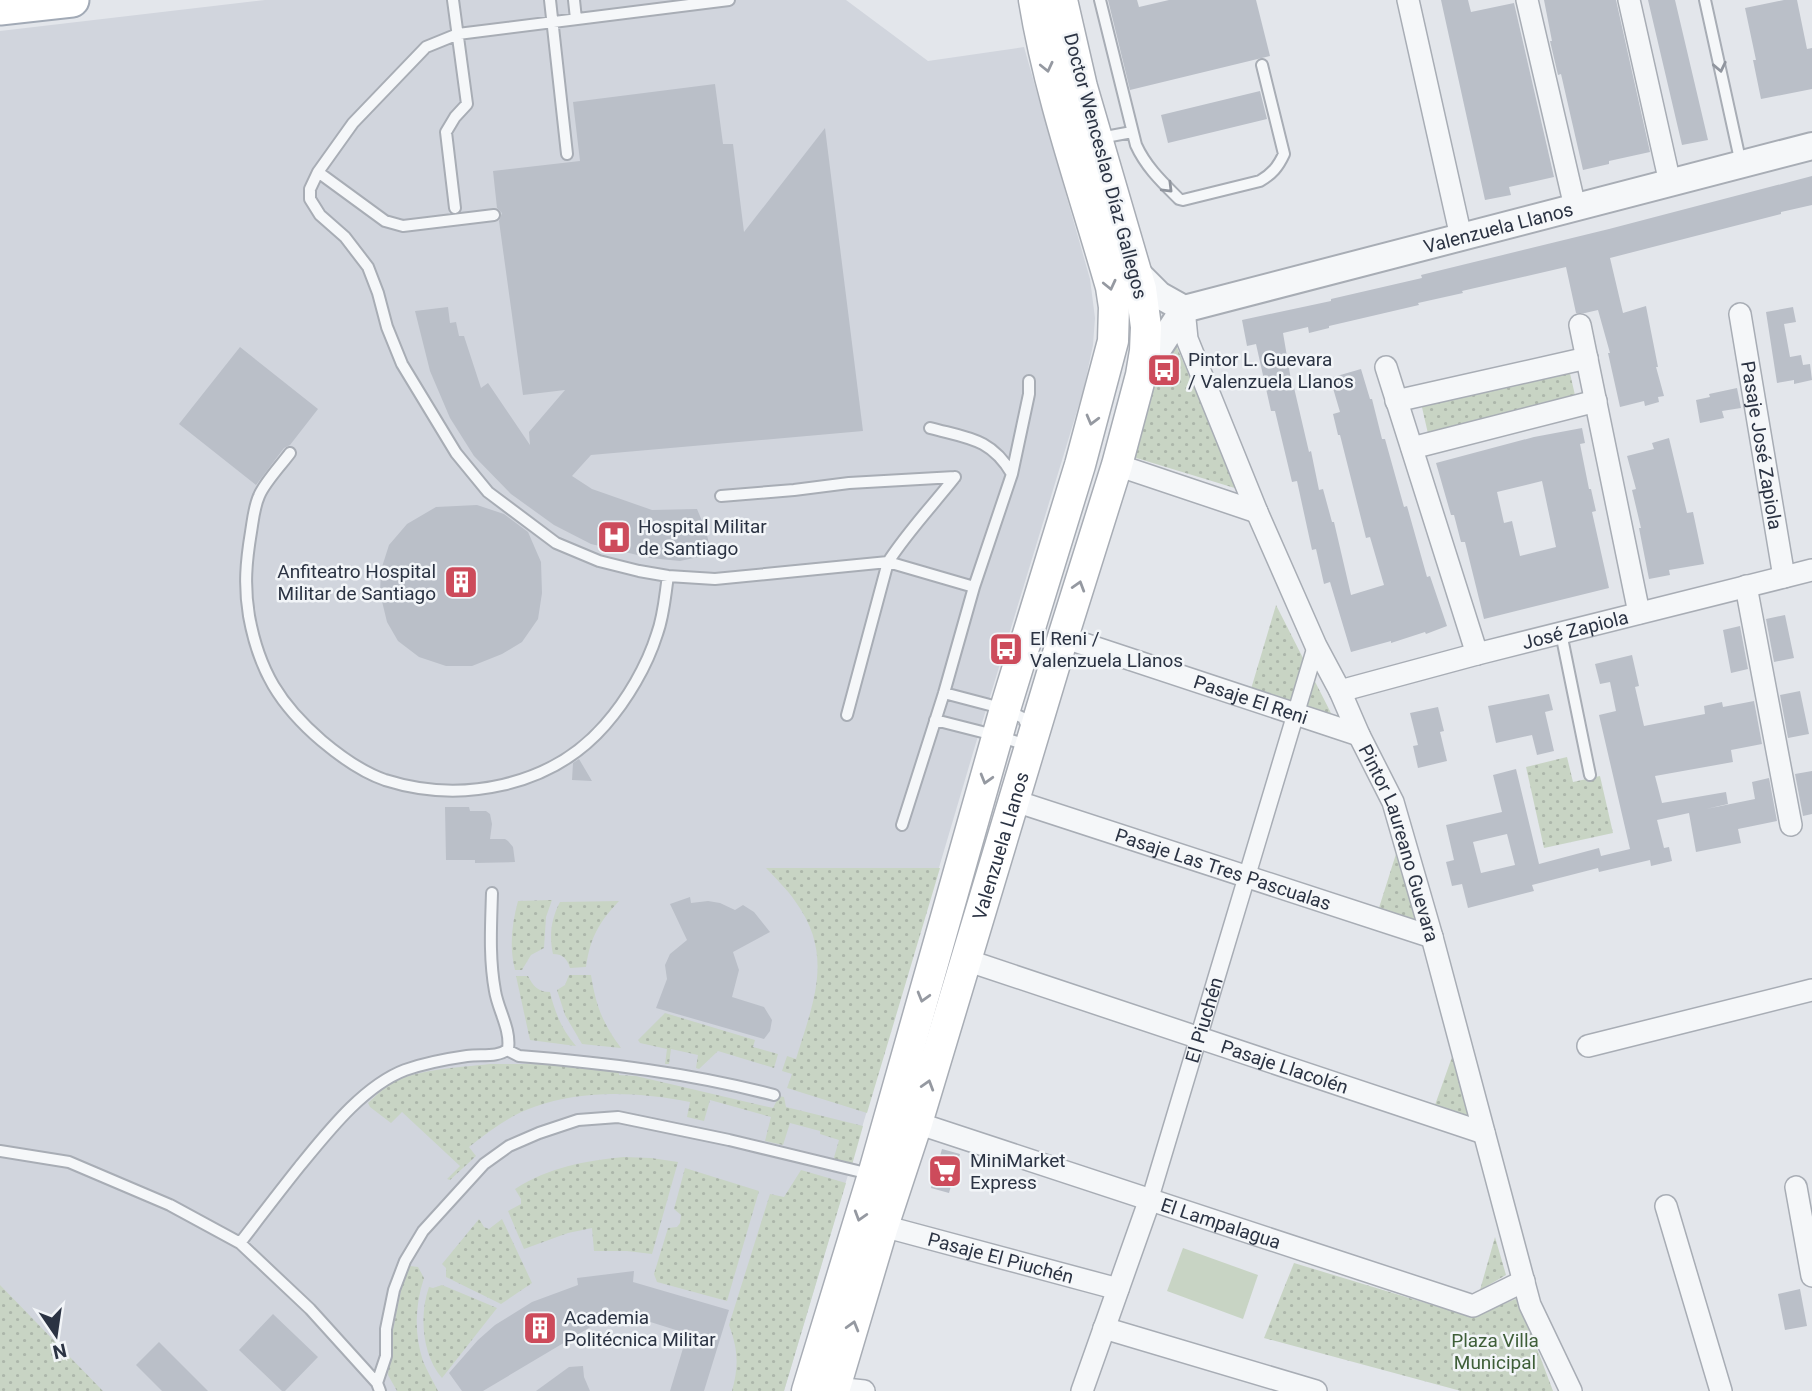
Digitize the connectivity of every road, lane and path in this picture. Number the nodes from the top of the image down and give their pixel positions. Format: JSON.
{"nodes":[{"id":1,"x":453,"y":0,"type":"edge"},
{"id":2,"x":550,"y":0,"type":"edge"},
{"id":3,"x":574,"y":0,"type":"edge"},
{"id":4,"x":729,"y":0,"type":"edge"},
{"id":5,"x":1034,"y":0,"type":"edge"},
{"id":6,"x":1062,"y":0,"type":"edge"},
{"id":7,"x":1101,"y":0,"type":"edge"},
{"id":8,"x":1408,"y":0,"type":"edge"},
{"id":9,"x":1527,"y":0,"type":"edge"},
{"id":10,"x":1629,"y":0,"type":"edge"},
{"id":11,"x":1705,"y":0,"type":"edge"},
{"id":12,"x":52,"y":1,"type":"edge"},
{"id":13,"x":0,"y":8,"type":"edge"},
{"id":14,"x":576,"y":19,"type":"junction"},
{"id":15,"x":552,"y":22,"type":"junction"},
{"id":16,"x":458,"y":34,"type":"junction"},
{"id":17,"x":1262,"y":65,"type":"dead end"},
{"id":18,"x":1132,"y":132,"type":"junction"},
{"id":19,"x":1097,"y":139,"type":"junction"},
{"id":20,"x":1812,"y":146,"type":"edge"},
{"id":21,"x":566,"y":154,"type":"dead end"},
{"id":22,"x":1741,"y":164,"type":"junction"},
{"id":23,"x":318,"y":172,"type":"junction"},
{"id":24,"x":1670,"y":183,"type":"junction"},
{"id":25,"x":1574,"y":207,"type":"junction"},
{"id":26,"x":455,"y":208,"type":"dead end"},
{"id":27,"x":494,"y":215,"type":"dead end"},
{"id":28,"x":1461,"y":237,"type":"junction"},
{"id":29,"x":1138,"y":274,"type":"junction"},
{"id":30,"x":1184,"y":309,"type":"junction"},
{"id":31,"x":1740,"y":314,"type":"dead end"},
{"id":32,"x":1580,"y":325,"type":"dead end"},
{"id":33,"x":1110,"y":354,"type":"joint"},
{"id":34,"x":1587,"y":358,"type":"junction"},
{"id":35,"x":1386,"y":368,"type":"dead end"},
{"id":36,"x":1141,"y":375,"type":"junction"},
{"id":37,"x":1028,"y":381,"type":"dead end"},
{"id":38,"x":1396,"y":401,"type":"junction"},
{"id":39,"x":1596,"y":401,"type":"junction"},
{"id":40,"x":930,"y":428,"type":"dead end"},
{"id":41,"x":1412,"y":448,"type":"junction"},
{"id":42,"x":290,"y":453,"type":"dead end"},
{"id":43,"x":1117,"y":466,"type":"junction"},
{"id":44,"x":1012,"y":474,"type":"junction"},
{"id":45,"x":721,"y":496,"type":"dead end"},
{"id":46,"x":1257,"y":512,"type":"junction"},
{"id":47,"x":888,"y":562,"type":"junction"},
{"id":48,"x":1812,"y":570,"type":"edge"},
{"id":49,"x":668,"y":576,"type":"junction"},
{"id":50,"x":1784,"y":577,"type":"junction"},
{"id":51,"x":1746,"y":586,"type":"junction"},
{"id":52,"x":974,"y":587,"type":"junction"},
{"id":53,"x":1639,"y":613,"type":"junction"},
{"id":54,"x":1561,"y":633,"type":"junction"},
{"id":55,"x":1063,"y":638,"type":"junction"},
{"id":56,"x":1316,"y":646,"type":"junction"},
{"id":57,"x":1477,"y":654,"type":"junction"},
{"id":58,"x":1340,"y":691,"type":"junction"},
{"id":59,"x":944,"y":693,"type":"junction"},
{"id":60,"x":1296,"y":714,"type":"junction"},
{"id":61,"x":847,"y":715,"type":"dead end"},
{"id":62,"x":935,"y":720,"type":"junction"},
{"id":63,"x":1001,"y":723,"type":"junction"},
{"id":64,"x":1359,"y":735,"type":"junction"},
{"id":65,"x":1032,"y":742,"type":"junction"},
{"id":66,"x":1590,"y":775,"type":"dead end"},
{"id":67,"x":1015,"y":801,"type":"junction"},
{"id":68,"x":902,"y":825,"type":"dead end"},
{"id":69,"x":1791,"y":825,"type":"dead end"},
{"id":70,"x":1247,"y":877,"type":"junction"},
{"id":71,"x":492,"y":893,"type":"dead end"},
{"id":72,"x":1432,"y":937,"type":"junction"},
{"id":73,"x":966,"y":960,"type":"junction"},
{"id":74,"x":1812,"y":990,"type":"edge"},
{"id":75,"x":1198,"y":1037,"type":"junction"},
{"id":76,"x":1588,"y":1046,"type":"dead end"},
{"id":77,"x":507,"y":1050,"type":"junction"},
{"id":78,"x":774,"y":1096,"type":"dead end"},
{"id":79,"x":917,"y":1123,"type":"junction"},
{"id":80,"x":1484,"y":1133,"type":"junction"},
{"id":81,"x":0,"y":1151,"type":"edge"},
{"id":82,"x":885,"y":1178,"type":"junction"},
{"id":83,"x":1796,"y":1187,"type":"dead end"},
{"id":84,"x":1150,"y":1199,"type":"junction"},
{"id":85,"x":1666,"y":1206,"type":"dead end"},
{"id":86,"x":883,"y":1226,"type":"junction"},
{"id":87,"x":240,"y":1243,"type":"junction"},
{"id":88,"x":1812,"y":1276,"type":"edge"},
{"id":89,"x":1524,"y":1280,"type":"junction"},
{"id":90,"x":1118,"y":1289,"type":"junction"},
{"id":91,"x":1104,"y":1328,"type":"junction"},
{"id":92,"x":378,"y":1387,"type":"edge"},
{"id":93,"x":835,"y":1390,"type":"edge"},
{"id":94,"x":1082,"y":1391,"type":"edge"},
{"id":95,"x":1315,"y":1391,"type":"edge"},
{"id":96,"x":1571,"y":1391,"type":"edge"},
{"id":97,"x":1721,"y":1391,"type":"edge"}],
"edges":[{"from":1,"to":16,"type":"lane"},
{"from":2,"to":15,"type":"lane"},
{"from":3,"to":14,"type":"lane"},
{"from":4,"to":14,"type":"lane"},
{"from":5,"to":33,"type":"main road","name":"Doctor Wenceslao Díaz Gallegos","one_way":true},
{"from":6,"to":19,"type":"main road","name":"Doctor Wenceslao Díaz Gallegos"},
{"from":7,"to":18,"type":"lane"},
{"from":8,"to":28,"type":"street"},
{"from":9,"to":25,"type":"street"},
{"from":10,"to":24,"type":"street"},
{"from":11,"to":22,"type":"lane","one_way":true},
{"from":12,"to":13,"type":"main road"},
{"from":14,"to":15,"type":"lane"},
{"from":15,"to":16,"type":"lane"},
{"from":15,"to":21,"type":"lane"},
{"from":16,"to":23,"type":"lane"},
{"from":16,"to":26,"type":"lane"},
{"from":18,"to":17,"type":"lane","one_way":true},
{"from":18,"to":19,"type":"lane"},
{"from":19,"to":29,"type":"main road","name":"Doctor Wenceslao Díaz Gallegos"},
{"from":20,"to":22,"type":"street","name":"Valenzuela Llanos"},
{"from":22,"to":24,"type":"street","name":"Valenzuela Llanos"},
{"from":23,"to":27,"type":"lane"},
{"from":23,"to":49,"type":"lane"},
{"from":24,"to":25,"type":"street","name":"Valenzuela Llanos"},
{"from":25,"to":28,"type":"street","name":"Valenzuela Llanos"},
{"from":28,"to":30,"type":"street","name":"Valenzuela Llanos"},
{"from":29,"to":30,"type":"street"},
{"from":29,"to":36,"type":"main road","name":"Doctor Wenceslao Díaz Gallegos"},
{"from":30,"to":36,"type":"street","name":"Valenzuela Llanos"},
{"from":30,"to":46,"type":"street","name":"Pintor Laureano Guevara"},
{"from":31,"to":50,"type":"street","name":"Pasaje José Zapiola"},
{"from":32,"to":34,"type":"street"},
{"from":33,"to":63,"type":"main road","name":"Valenzuela Llanos","one_way":true},
{"from":34,"to":38,"type":"street"},
{"from":34,"to":39,"type":"street"},
{"from":35,"to":38,"type":"street"},
{"from":36,"to":43,"type":"main road","name":"Valenzuela Llanos"},
{"from":37,"to":44,"type":"lane"},
{"from":38,"to":41,"type":"street"},
{"from":39,"to":41,"type":"street"},
{"from":39,"to":53,"type":"street"},
{"from":40,"to":44,"type":"lane"},
{"from":41,"to":57,"type":"street"},
{"from":42,"to":49,"type":"lane"},
{"from":43,"to":46,"type":"street"},
{"from":55,"to":43,"type":"main road","name":"Valenzuela Llanos","one_way":true},
{"from":44,"to":52,"type":"lane"},
{"from":45,"to":47,"type":"lane"},
{"from":46,"to":56,"type":"street","name":"Pintor Laureano Guevara"},
{"from":47,"to":49,"type":"lane"},
{"from":47,"to":52,"type":"lane"},
{"from":47,"to":61,"type":"lane"},
{"from":48,"to":50,"type":"street","name":"José Zapiola"},
{"from":50,"to":51,"type":"street","name":"José Zapiola"},
{"from":51,"to":53,"type":"street","name":"José Zapiola"},
{"from":51,"to":69,"type":"street"},
{"from":52,"to":59,"type":"lane"},
{"from":53,"to":54,"type":"street","name":"José Zapiola"},
{"from":54,"to":57,"type":"street","name":"José Zapiola"},
{"from":54,"to":66,"type":"lane"},
{"from":55,"to":60,"type":"street","name":"Pasaje El Reni"},
{"from":55,"to":65,"type":"main road","name":"Valenzuela Llanos"},
{"from":56,"to":58,"type":"street","name":"Pintor Laureano Guevara"},
{"from":56,"to":60,"type":"street","name":"El Piuchén"},
{"from":57,"to":58,"type":"street","name":"José Zapiola"},
{"from":58,"to":64,"type":"street","name":"Pintor Laureano Guevara"},
{"from":59,"to":62,"type":"lane"},
{"from":59,"to":63,"type":"lane"},
{"from":60,"to":64,"type":"street","name":"Pasaje El Reni"},
{"from":60,"to":70,"type":"street","name":"El Piuchén"},
{"from":62,"to":63,"type":"lane"},
{"from":62,"to":68,"type":"lane"},
{"from":63,"to":65,"type":"lane"},
{"from":63,"to":65,"type":"lane"},
{"from":63,"to":82,"type":"main road","name":"Valenzuela Llanos","one_way":true},
{"from":64,"to":72,"type":"street","name":"Pintor Laureano Guevara"},
{"from":65,"to":67,"type":"main road","name":"Valenzuela Llanos"},
{"from":67,"to":70,"type":"street","name":"Pasaje Las Tres Pascualas"},
{"from":67,"to":73,"type":"main road","name":"Valenzuela Llanos"},
{"from":70,"to":72,"type":"street","name":"Pasaje Las Tres Pascualas"},
{"from":70,"to":75,"type":"street","name":"El Piuchén"},
{"from":71,"to":77,"type":"lane"},
{"from":72,"to":80,"type":"street","name":"Pintor Laureano Guevara"},
{"from":73,"to":75,"type":"street","name":"Pasaje Llacolén"},
{"from":79,"to":73,"type":"main road","name":"Valenzuela Llanos","one_way":true},
{"from":74,"to":76,"type":"street"},
{"from":75,"to":80,"type":"street","name":"Pasaje Llacolén"},
{"from":75,"to":84,"type":"street","name":"El Piuchén"},
{"from":77,"to":78,"type":"lane"},
{"from":77,"to":87,"type":"lane"},
{"from":79,"to":82,"type":"main road","name":"Valenzuela Llanos"},
{"from":79,"to":84,"type":"street","name":"El Lampalagua"},
{"from":80,"to":89,"type":"street","name":"Pintor Laureano Guevara"},
{"from":81,"to":87,"type":"lane"},
{"from":82,"to":86,"type":"main road","name":"Valenzuela Llanos"},
{"from":82,"to":92,"type":"lane"},
{"from":82,"to":93,"type":"main road","name":"Valenzuela Llanos","one_way":true},
{"from":83,"to":88,"type":"street"},
{"from":84,"to":89,"type":"street","name":"El Lampalagua"},
{"from":84,"to":90,"type":"street","name":"El Piuchén"},
{"from":85,"to":97,"type":"street"},
{"from":86,"to":90,"type":"street","name":"Pasaje El Piuchén"},
{"from":93,"to":86,"type":"main road","name":"Valenzuela Llanos","one_way":true},
{"from":87,"to":92,"type":"lane"},
{"from":89,"to":96,"type":"street","name":"Pintor Laureano Guevara"},
{"from":90,"to":91,"type":"street","name":"El Piuchén"},
{"from":91,"to":94,"type":"street","name":"El Piuchén"},
{"from":91,"to":95,"type":"street"}]}
